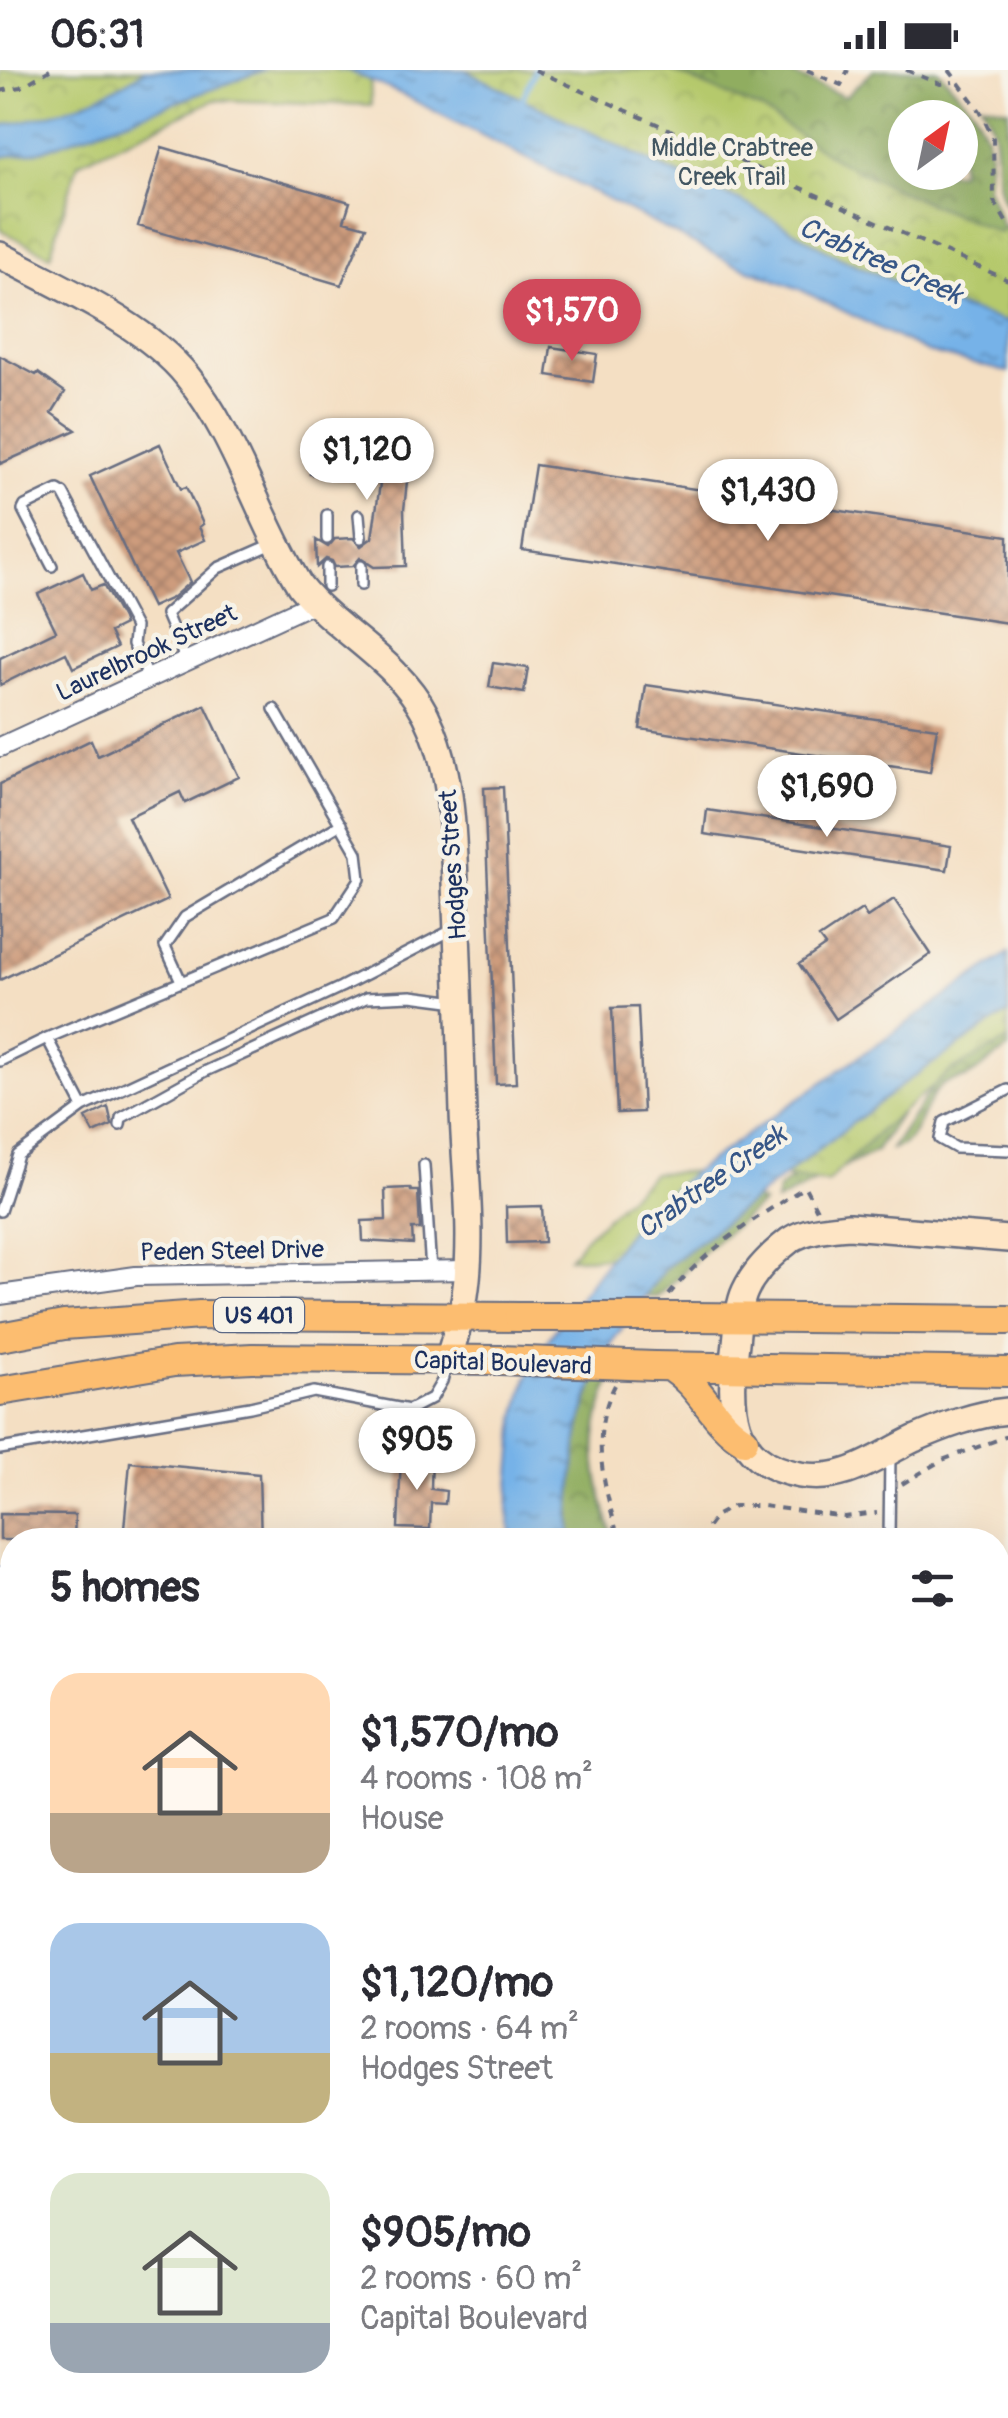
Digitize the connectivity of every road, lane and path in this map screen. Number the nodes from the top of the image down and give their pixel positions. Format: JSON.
{"nodes":[{"id":1,"x":50,"y":70,"type":"edge"},
{"id":2,"x":535,"y":70,"type":"edge"},
{"id":3,"x":808,"y":70,"type":"edge"},
{"id":4,"x":848,"y":70,"type":"edge"},
{"id":5,"x":906,"y":70,"type":"edge"},
{"id":6,"x":949,"y":70,"type":"edge"},
{"id":7,"x":955,"y":81,"type":"junction"},
{"id":8,"x":0,"y":91,"type":"edge"},
{"id":9,"x":1008,"y":225,"type":"edge"},
{"id":10,"x":0,"y":255,"type":"edge"},
{"id":11,"x":1008,"y":280,"type":"edge"},
{"id":12,"x":326,"y":515,"type":"dead end"},
{"id":13,"x":360,"y":515,"type":"dead end"},
{"id":14,"x":361,"y":538,"type":"dead end"},
{"id":15,"x":327,"y":539,"type":"dead end"},
{"id":16,"x":276,"y":543,"type":"junction"},
{"id":17,"x":52,"y":566,"type":"dead end"},
{"id":18,"x":361,"y":566,"type":"dead end"},
{"id":19,"x":327,"y":567,"type":"dead end"},
{"id":20,"x":360,"y":585,"type":"dead end"},
{"id":21,"x":320,"y":595,"type":"junction"},
{"id":22,"x":186,"y":661,"type":"junction"},
{"id":23,"x":149,"y":678,"type":"junction"},
{"id":24,"x":274,"y":708,"type":"dead end"},
{"id":25,"x":0,"y":748,"type":"edge"},
{"id":26,"x":341,"y":824,"type":"junction"},
{"id":27,"x":457,"y":928,"type":"junction"},
{"id":28,"x":181,"y":981,"type":"junction"},
{"id":29,"x":460,"y":1002,"type":"junction"},
{"id":30,"x":47,"y":1038,"type":"junction"},
{"id":31,"x":0,"y":1061,"type":"edge"},
{"id":32,"x":1008,"y":1090,"type":"edge"},
{"id":33,"x":82,"y":1107,"type":"junction"},
{"id":34,"x":120,"y":1125,"type":"dead end"},
{"id":35,"x":1008,"y":1150,"type":"edge"},
{"id":36,"x":424,"y":1165,"type":"dead end"},
{"id":37,"x":0,"y":1211,"type":"edge"},
{"id":38,"x":817,"y":1211,"type":"dead end"},
{"id":39,"x":1008,"y":1240,"type":"edge"},
{"id":40,"x":467,"y":1270,"type":"junction"},
{"id":41,"x":431,"y":1271,"type":"junction"},
{"id":42,"x":0,"y":1294,"type":"edge"},
{"id":43,"x":666,"y":1298,"type":"dead end"},
{"id":44,"x":460,"y":1316,"type":"junction"},
{"id":45,"x":1008,"y":1320,"type":"edge"},
{"id":46,"x":0,"y":1337,"type":"edge"},
{"id":47,"x":736,"y":1343,"type":"junction"},
{"id":48,"x":448,"y":1360,"type":"junction"},
{"id":49,"x":663,"y":1367,"type":"junction"},
{"id":50,"x":1008,"y":1372,"type":"edge"},
{"id":51,"x":618,"y":1378,"type":"dead end"},
{"id":52,"x":0,"y":1391,"type":"edge"},
{"id":53,"x":1008,"y":1411,"type":"edge"},
{"id":54,"x":1008,"y":1436,"type":"edge"},
{"id":55,"x":744,"y":1440,"type":"junction"},
{"id":56,"x":0,"y":1449,"type":"edge"},
{"id":57,"x":890,"y":1451,"type":"junction"},
{"id":58,"x":899,"y":1486,"type":"dead end"},
{"id":59,"x":888,"y":1506,"type":"junction"},
{"id":60,"x":616,"y":1528,"type":"edge"},
{"id":61,"x":707,"y":1528,"type":"edge"},
{"id":62,"x":889,"y":1528,"type":"edge"}],
"edges":[{"from":1,"to":8,"type":"path"},
{"from":2,"to":11,"type":"path"},
{"from":3,"to":4,"type":"path"},
{"from":5,"to":7,"type":"path"},
{"from":6,"to":7,"type":"path"},
{"from":7,"to":9,"type":"path"},
{"from":10,"to":16,"type":"street","name":"Hodges Street"},
{"from":12,"to":15,"type":"lane"},
{"from":13,"to":14,"type":"lane"},
{"from":16,"to":21,"type":"street","name":"Hodges Street"},
{"from":16,"to":22,"type":"lane"},
{"from":17,"to":23,"type":"lane"},
{"from":18,"to":20,"type":"lane"},
{"from":19,"to":21,"type":"lane"},
{"from":21,"to":22,"type":"street","name":"Laurelbrook Street"},
{"from":21,"to":27,"type":"street","name":"Hodges Street"},
{"from":22,"to":23,"type":"street","name":"Laurelbrook Street"},
{"from":23,"to":25,"type":"street","name":"Laurelbrook Street"},
{"from":24,"to":26,"type":"lane"},
{"from":26,"to":28,"type":"lane"},
{"from":26,"to":28,"type":"lane"},
{"from":27,"to":29,"type":"street","name":"Hodges Street"},
{"from":27,"to":33,"type":"lane"},
{"from":28,"to":30,"type":"lane"},
{"from":29,"to":34,"type":"lane"},
{"from":29,"to":40,"type":"street","name":"Hodges Street"},
{"from":30,"to":31,"type":"lane"},
{"from":30,"to":33,"type":"lane"},
{"from":32,"to":35,"type":"lane"},
{"from":33,"to":37,"type":"lane"},
{"from":36,"to":41,"type":"lane"},
{"from":38,"to":43,"type":"path"},
{"from":39,"to":47,"type":"street"},
{"from":40,"to":41,"type":"street","name":"Peden Steel Drive"},
{"from":40,"to":44,"type":"street","name":"Hodges Street"},
{"from":41,"to":42,"type":"street","name":"Peden Steel Drive"},
{"from":44,"to":46,"type":"main road","name":"Capital Boulevard","number":"US 401"},
{"from":44,"to":47,"type":"main road","name":"Capital Boulevard","number":"US 401","bridge":true},
{"from":44,"to":48,"type":"street","name":"Hodges Street"},
{"from":45,"to":47,"type":"main road","name":"Capital Boulevard","number":"US 401"},
{"from":47,"to":49,"type":"main road","name":"Capital Boulevard","number":"US 401"},
{"from":47,"to":50,"type":"main road","name":"Capital Boulevard","number":"US 401"},
{"from":47,"to":55,"type":"street"},
{"from":48,"to":49,"type":"main road","name":"Capital Boulevard","number":"US 401","bridge":true},
{"from":48,"to":52,"type":"main road","name":"Capital Boulevard","number":"US 401"},
{"from":48,"to":56,"type":"lane"},
{"from":49,"to":55,"type":"main road"},
{"from":51,"to":60,"type":"path"},
{"from":53,"to":57,"type":"street"},
{"from":54,"to":58,"type":"path"},
{"from":55,"to":57,"type":"street"},
{"from":57,"to":59,"type":"lane"},
{"from":59,"to":61,"type":"path"},
{"from":59,"to":62,"type":"lane"}]}
